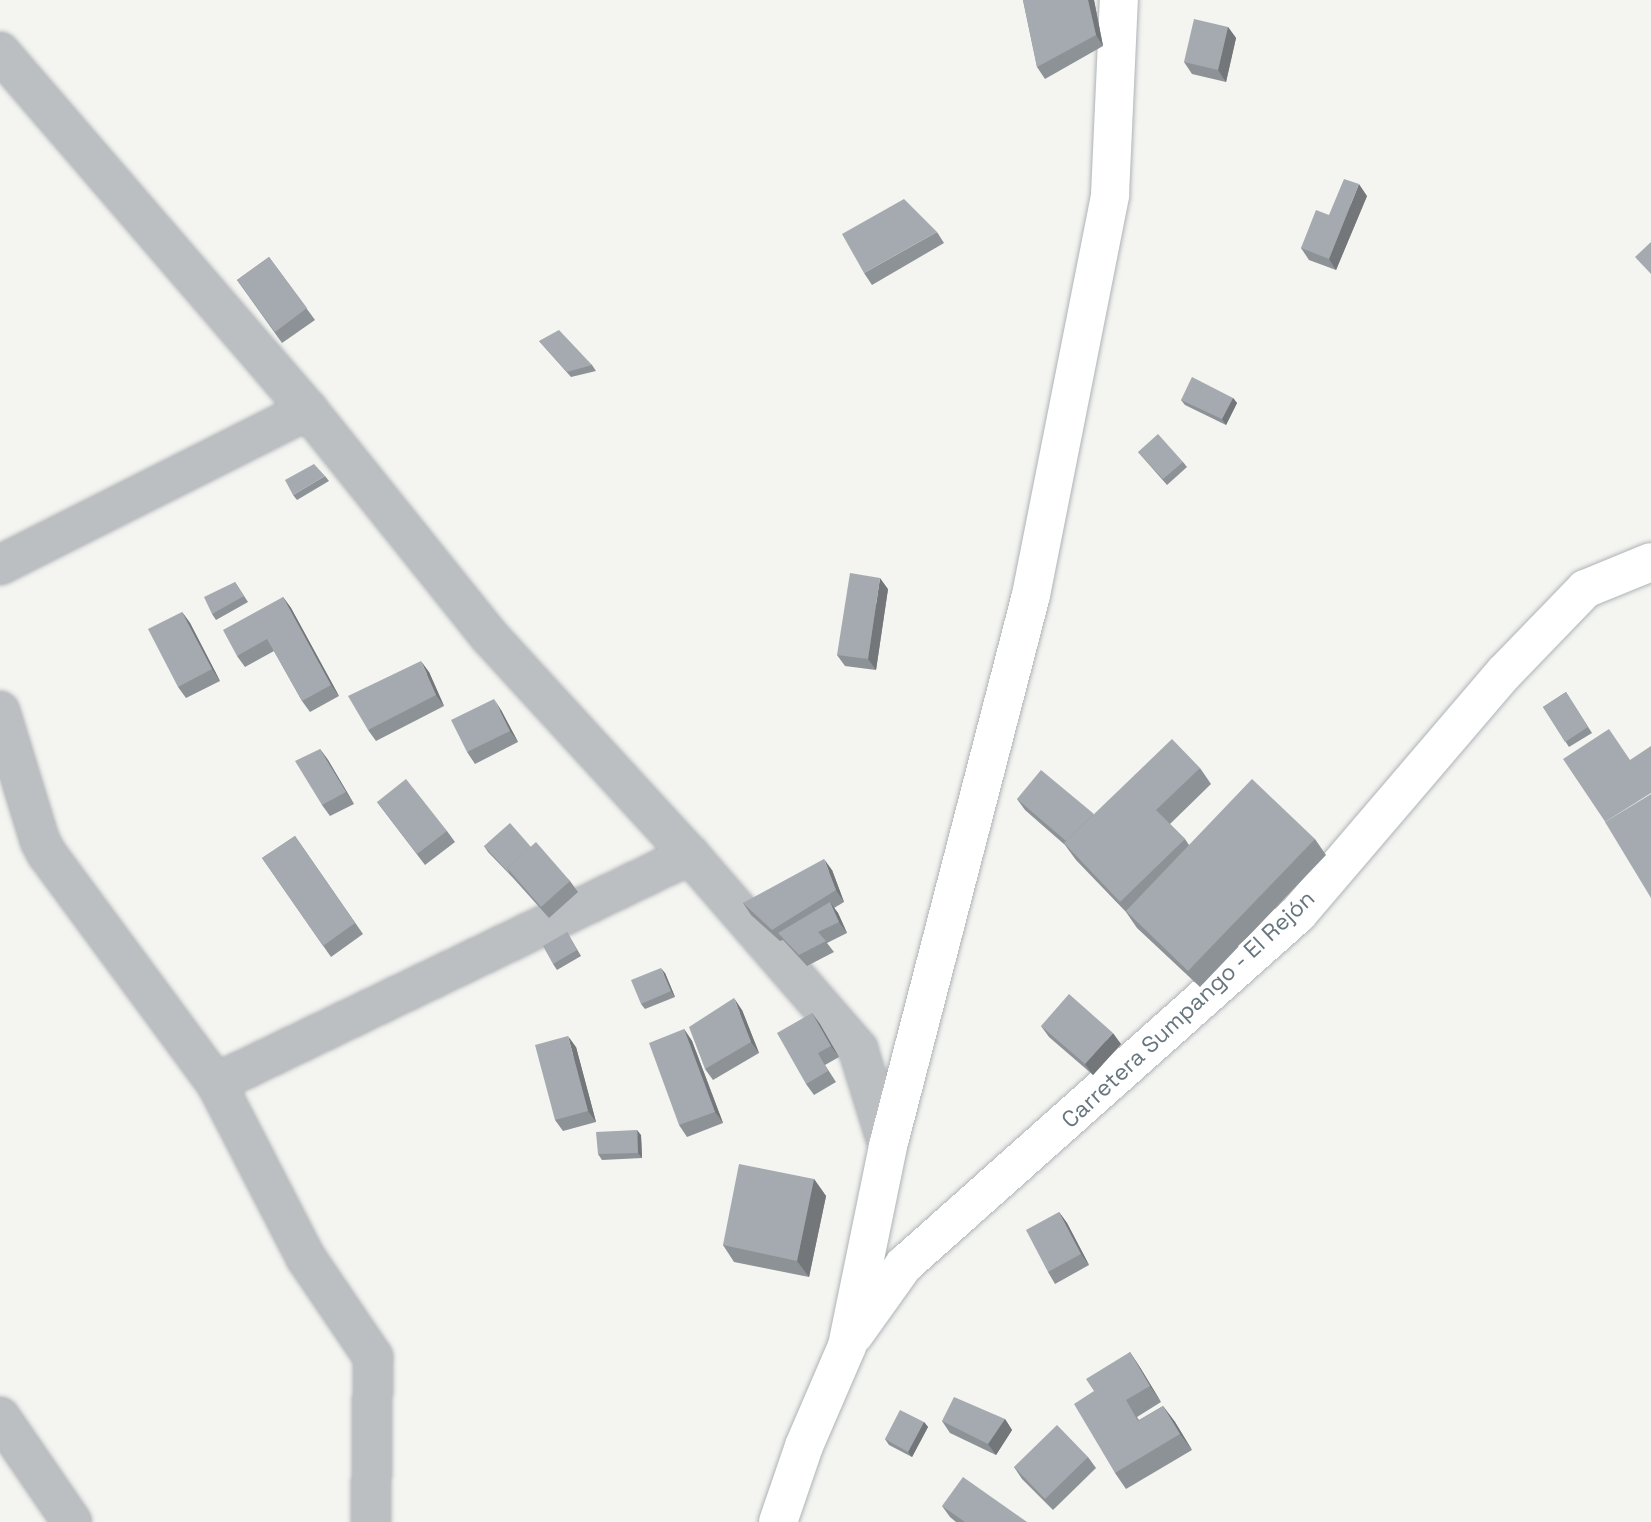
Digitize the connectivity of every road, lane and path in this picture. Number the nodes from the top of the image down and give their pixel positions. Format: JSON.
{"nodes":[{"id":1,"x":1119,"y":0,"type":"edge"},
{"id":2,"x":0,"y":52,"type":"edge"},
{"id":3,"x":308,"y":410,"type":"junction"},
{"id":4,"x":1651,"y":562,"type":"edge"},
{"id":5,"x":0,"y":565,"type":"edge"},
{"id":6,"x":0,"y":710,"type":"edge"},
{"id":7,"x":690,"y":855,"type":"junction"},
{"id":8,"x":216,"y":1083,"type":"junction"},
{"id":9,"x":888,"y":1146,"type":"junction"},
{"id":10,"x":847,"y":1346,"type":"junction"},
{"id":11,"x":0,"y":1417,"type":"edge"},
{"id":12,"x":72,"y":1522,"type":"edge"},
{"id":13,"x":370,"y":1522,"type":"edge"},
{"id":14,"x":778,"y":1522,"type":"edge"}],
"edges":[{"from":1,"to":9,"type":"street"},
{"from":2,"to":3,"type":"street"},
{"from":3,"to":5,"type":"street"},
{"from":3,"to":7,"type":"street"},
{"from":4,"to":10,"type":"street","name":"Carretera Sumpango - El Rejón"},
{"from":6,"to":8,"type":"street"},
{"from":7,"to":8,"type":"street"},
{"from":7,"to":9,"type":"street"},
{"from":8,"to":13,"type":"street"},
{"from":9,"to":10,"type":"street"},
{"from":10,"to":14,"type":"street"},
{"from":11,"to":12,"type":"street"}]}
